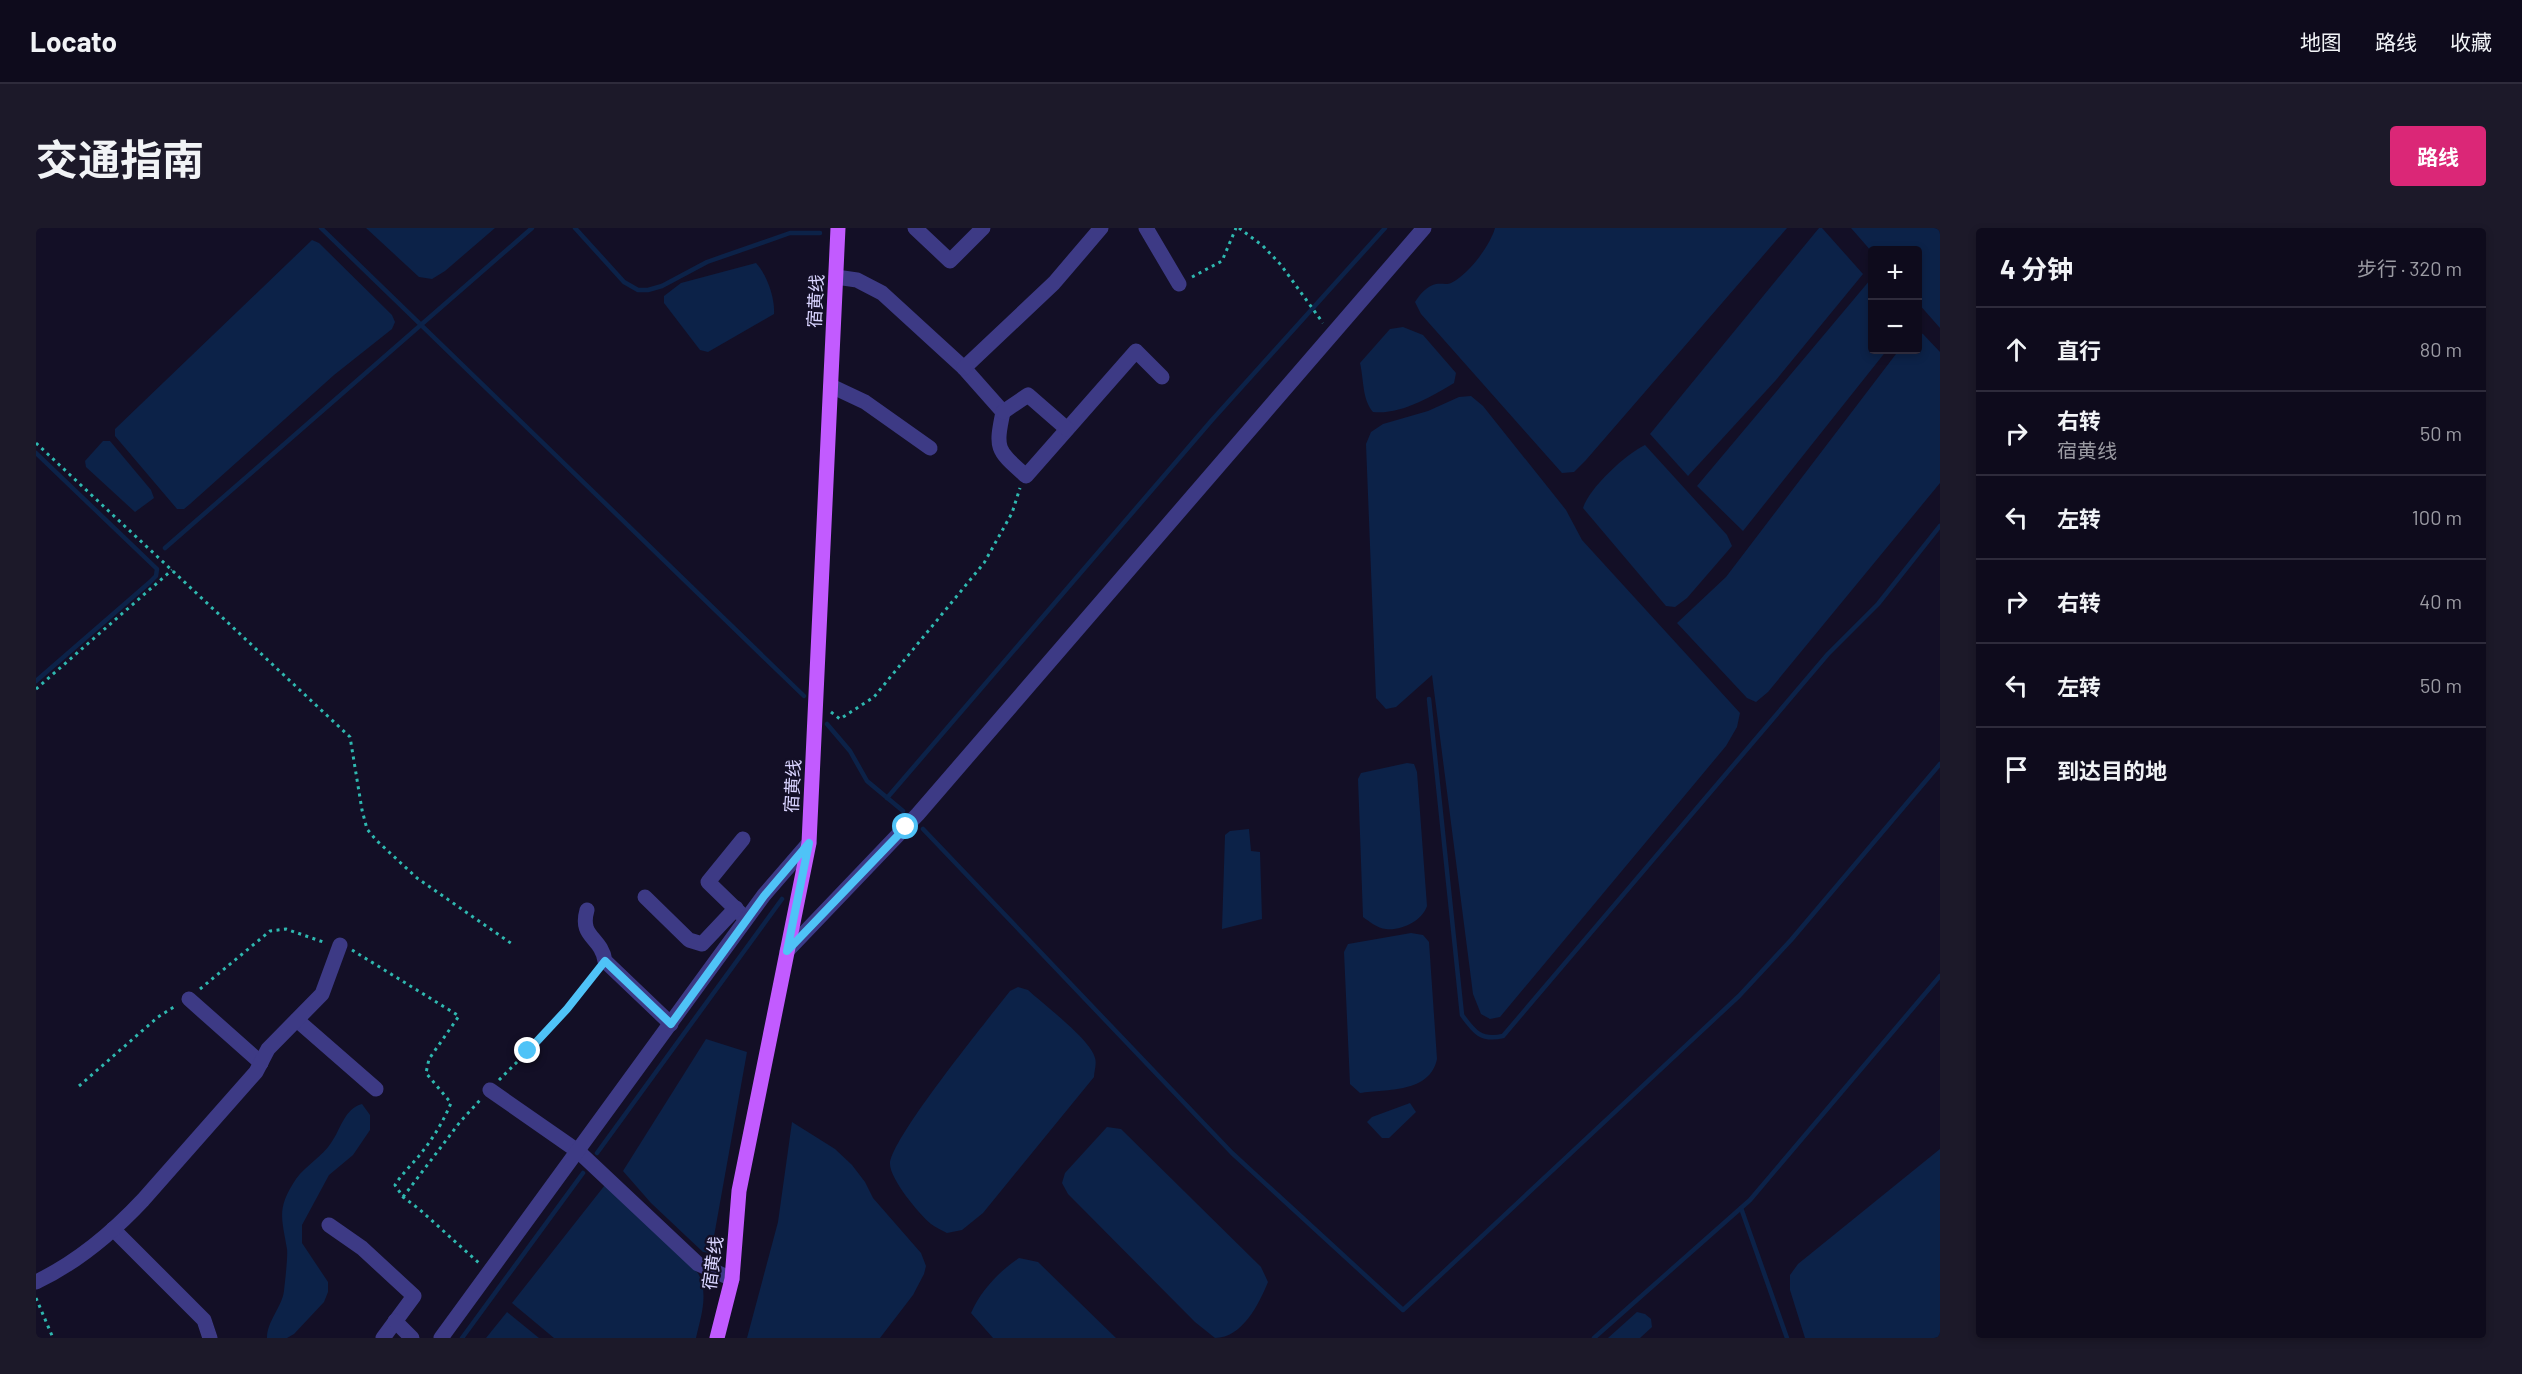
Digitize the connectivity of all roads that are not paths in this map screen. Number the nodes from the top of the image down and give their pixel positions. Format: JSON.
{"nodes":[{"id":1,"x":838,"y":228,"type":"edge"},
{"id":2,"x":915,"y":228,"type":"edge"},
{"id":3,"x":983,"y":228,"type":"edge"},
{"id":4,"x":1101,"y":228,"type":"edge"},
{"id":5,"x":1146,"y":228,"type":"edge"},
{"id":6,"x":1424,"y":228,"type":"edge"},
{"id":7,"x":836,"y":277,"type":"junction"},
{"id":8,"x":1179,"y":284,"type":"road end"},
{"id":9,"x":964,"y":368,"type":"junction"},
{"id":10,"x":1162,"y":377,"type":"dead end"},
{"id":11,"x":831,"y":386,"type":"junction"},
{"id":12,"x":1003,"y":412,"type":"junction"},
{"id":13,"x":1067,"y":429,"type":"junction"},
{"id":14,"x":930,"y":448,"type":"dead end"},
{"id":15,"x":743,"y":839,"type":"dead end"},
{"id":16,"x":809,"y":843,"type":"junction"},
{"id":17,"x":645,"y":897,"type":"dead end"},
{"id":18,"x":736,"y":908,"type":"junction"},
{"id":19,"x":587,"y":910,"type":"dead end"},
{"id":20,"x":746,"y":921,"type":"junction"},
{"id":21,"x":340,"y":945,"type":"dead end"},
{"id":22,"x":787,"y":951,"type":"junction"},
{"id":23,"x":189,"y":999,"type":"dead end"},
{"id":24,"x":297,"y":1020,"type":"junction"},
{"id":25,"x":671,"y":1024,"type":"junction"},
{"id":26,"x":261,"y":1063,"type":"junction"},
{"id":27,"x":376,"y":1089,"type":"dead end"},
{"id":28,"x":490,"y":1090,"type":"road end"},
{"id":29,"x":579,"y":1152,"type":"junction"},
{"id":30,"x":329,"y":1225,"type":"dead end"},
{"id":31,"x":113,"y":1228,"type":"junction"},
{"id":32,"x":732,"y":1279,"type":"junction"},
{"id":33,"x":36,"y":1282,"type":"edge"},
{"id":34,"x":395,"y":1321,"type":"junction"},
{"id":35,"x":210,"y":1338,"type":"edge"},
{"id":36,"x":383,"y":1338,"type":"edge"},
{"id":37,"x":412,"y":1338,"type":"edge"},
{"id":38,"x":441,"y":1338,"type":"edge"},
{"id":39,"x":717,"y":1338,"type":"edge"}],
"edges":[{"from":1,"to":7,"type":"main road","name":"宿黄线"},
{"from":2,"to":3,"type":"street"},
{"from":4,"to":9,"type":"street"},
{"from":5,"to":8,"type":"street"},
{"from":6,"to":22,"type":"street"},
{"from":7,"to":9,"type":"street"},
{"from":7,"to":11,"type":"main road","name":"宿黄线"},
{"from":9,"to":12,"type":"street"},
{"from":10,"to":13,"type":"street"},
{"from":11,"to":14,"type":"street"},
{"from":11,"to":16,"type":"main road","name":"宿黄线"},
{"from":12,"to":13,"type":"street"},
{"from":12,"to":13,"type":"street"},
{"from":15,"to":18,"type":"street"},
{"from":16,"to":20,"type":"street"},
{"from":16,"to":22,"type":"main road","name":"宿黄线"},
{"from":17,"to":18,"type":"street"},
{"from":18,"to":20,"type":"street"},
{"from":19,"to":25,"type":"street"},
{"from":20,"to":25,"type":"street"},
{"from":21,"to":24,"type":"street"},
{"from":22,"to":32,"type":"main road","name":"宿黄线"},
{"from":23,"to":26,"type":"street"},
{"from":24,"to":26,"type":"street"},
{"from":24,"to":27,"type":"street"},
{"from":25,"to":29,"type":"street"},
{"from":26,"to":31,"type":"street"},
{"from":28,"to":29,"type":"street"},
{"from":29,"to":32,"type":"street"},
{"from":29,"to":38,"type":"street"},
{"from":30,"to":34,"type":"street"},
{"from":31,"to":33,"type":"street"},
{"from":31,"to":35,"type":"street"},
{"from":32,"to":39,"type":"main road","name":"宿黄线"},
{"from":34,"to":36,"type":"street"},
{"from":34,"to":37,"type":"street"}]}
